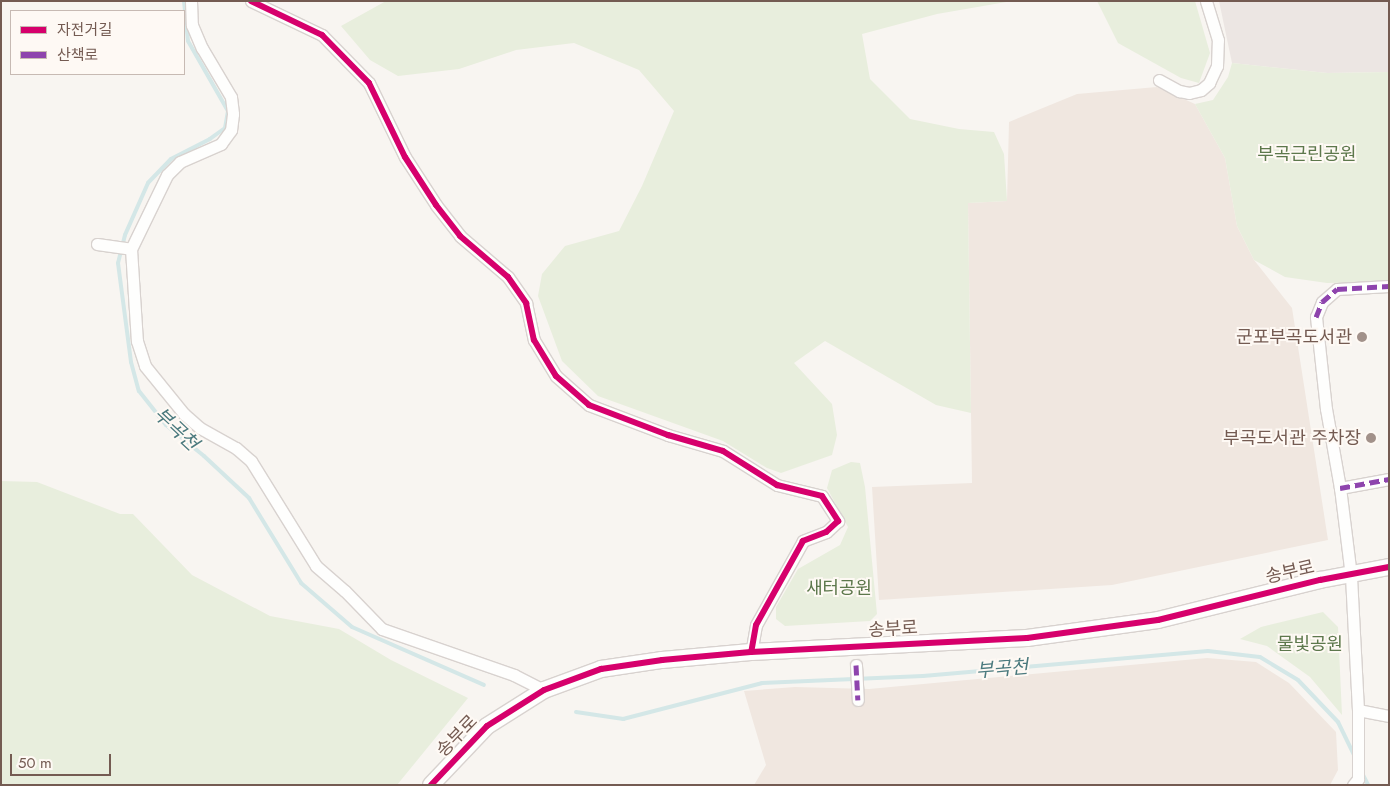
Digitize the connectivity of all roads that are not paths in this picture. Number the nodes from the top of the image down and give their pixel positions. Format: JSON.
{"nodes":[{"id":1,"x":191,"y":1,"type":"edge"},
{"id":2,"x":251,"y":1,"type":"edge"},
{"id":3,"x":1206,"y":1,"type":"edge"},
{"id":4,"x":1159,"y":80,"type":"dead end"},
{"id":5,"x":97,"y":244,"type":"dead end"},
{"id":6,"x":131,"y":249,"type":"junction"},
{"id":7,"x":1389,"y":286,"type":"edge"},
{"id":8,"x":1389,"y":479,"type":"edge"},
{"id":9,"x":1340,"y":488,"type":"junction"},
{"id":10,"x":1389,"y":567,"type":"edge"},
{"id":11,"x":1351,"y":576,"type":"junction"},
{"id":12,"x":751,"y":652,"type":"junction"},
{"id":13,"x":856,"y":665,"type":"dead end"},
{"id":14,"x":544,"y":690,"type":"junction"},
{"id":15,"x":858,"y":700,"type":"dead end"},
{"id":16,"x":1358,"y":710,"type":"junction"},
{"id":17,"x":1389,"y":716,"type":"edge"},
{"id":18,"x":1356,"y":782,"type":"edge"},
{"id":19,"x":431,"y":785,"type":"edge"}],
"edges":[{"from":1,"to":6,"type":"street"},
{"from":2,"to":12,"type":"street"},
{"from":3,"to":4,"type":"street"},
{"from":5,"to":6,"type":"street"},
{"from":6,"to":14,"type":"street"},
{"from":7,"to":9,"type":"street"},
{"from":8,"to":9,"type":"street"},
{"from":9,"to":11,"type":"street"},
{"from":10,"to":11,"type":"street","name":"송부로"},
{"from":11,"to":12,"type":"street","name":"송부로"},
{"from":11,"to":16,"type":"street"},
{"from":12,"to":14,"type":"street","name":"송부로"},
{"from":13,"to":15,"type":"street"},
{"from":14,"to":19,"type":"street","name":"송부로"},
{"from":16,"to":17,"type":"street"},
{"from":16,"to":18,"type":"street"}]}
